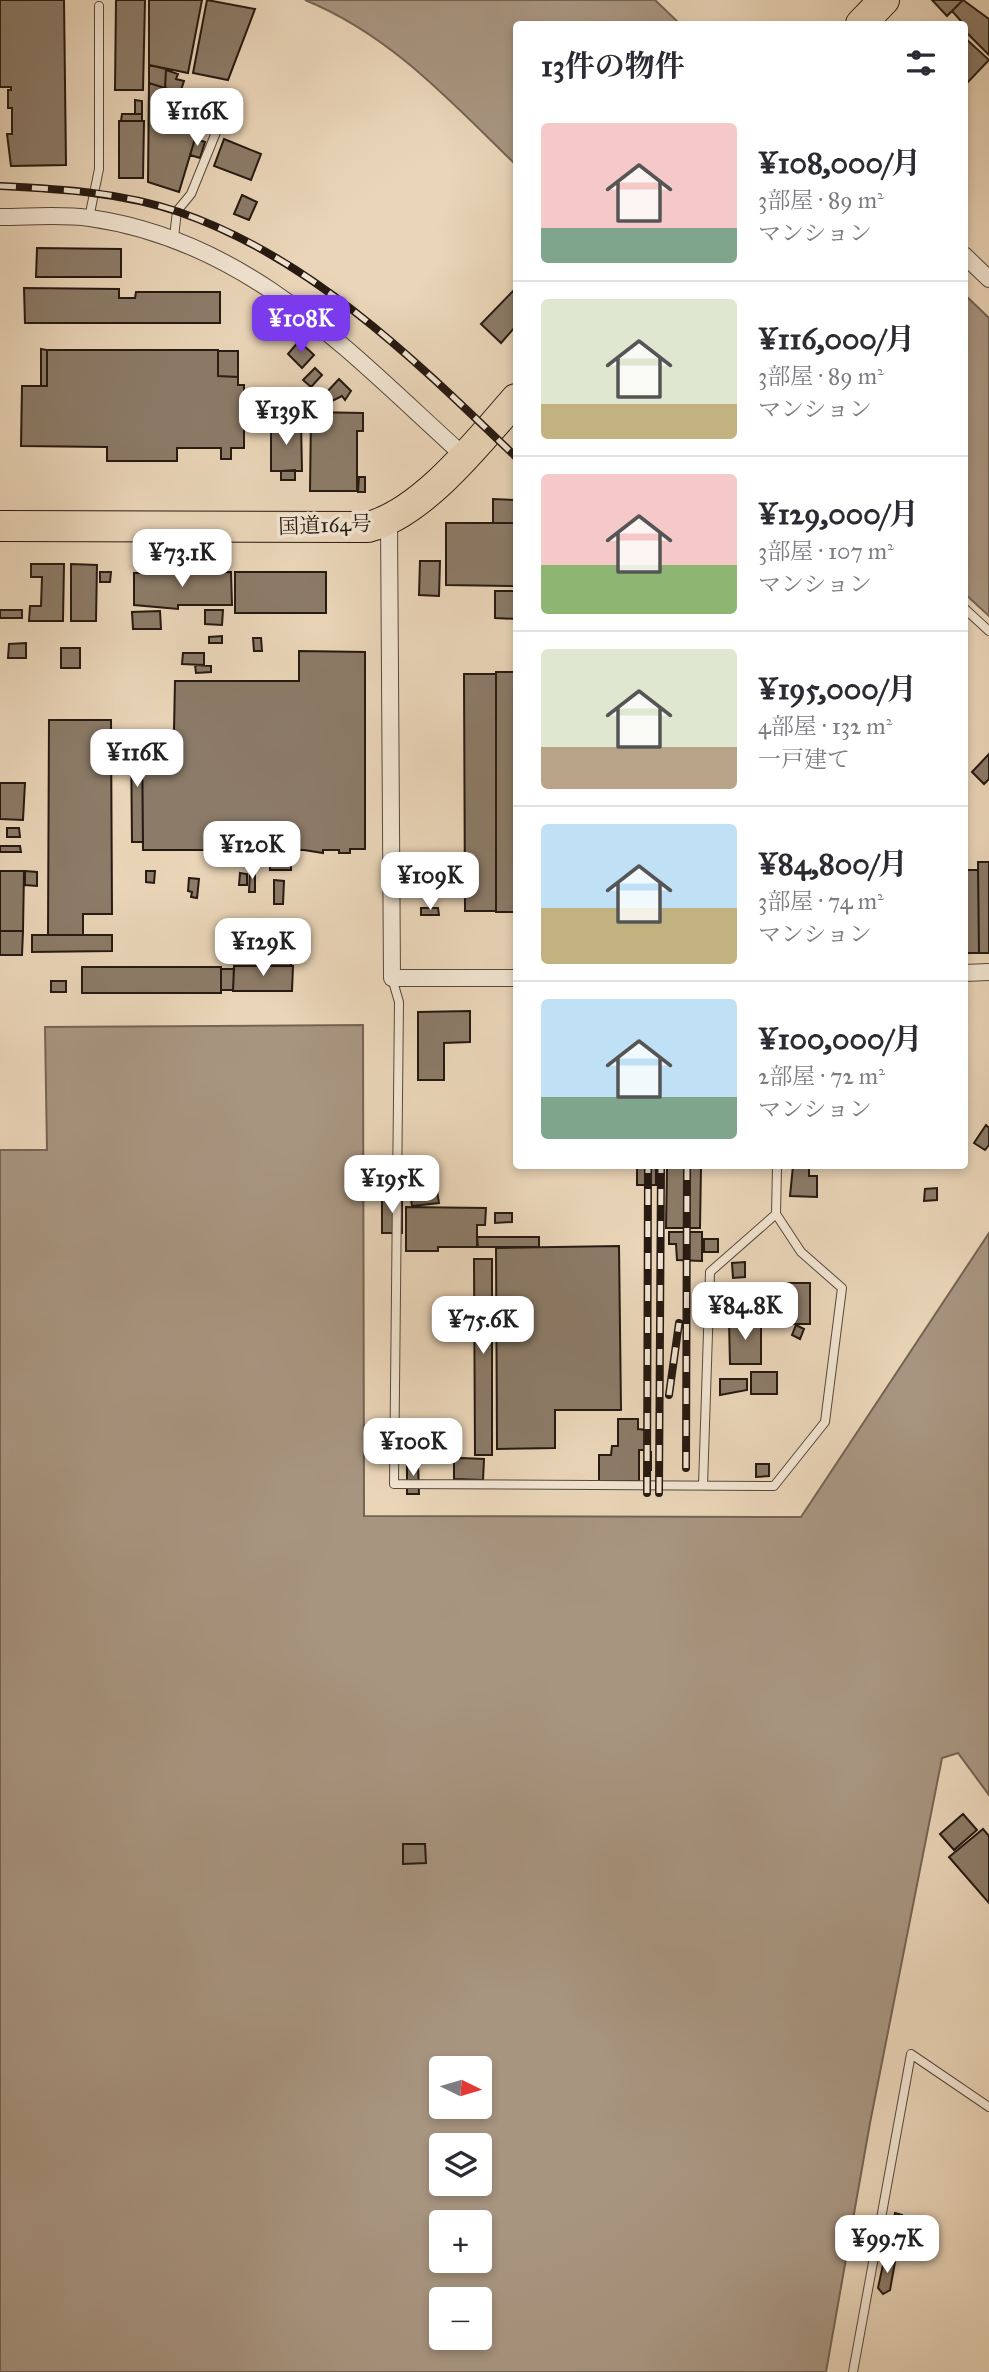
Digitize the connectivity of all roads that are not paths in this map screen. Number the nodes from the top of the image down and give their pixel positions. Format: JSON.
{"nodes":[{"id":1,"x":884,"y":0,"type":"edge"},
{"id":2,"x":99,"y":6,"type":"dead end"},
{"id":3,"x":864,"y":21,"type":"edge"},
{"id":4,"x":217,"y":130,"type":"dead end"},
{"id":5,"x":0,"y":217,"type":"edge"},
{"id":6,"x":89,"y":218,"type":"junction"},
{"id":7,"x":174,"y":237,"type":"junction"},
{"id":8,"x":968,"y":260,"type":"edge"},
{"id":9,"x":989,"y":279,"type":"edge"},
{"id":10,"x":513,"y":402,"type":"edge"},
{"id":11,"x":464,"y":456,"type":"junction"},
{"id":12,"x":389,"y":522,"type":"junction"},
{"id":13,"x":0,"y":526,"type":"edge"},
{"id":14,"x":968,"y":612,"type":"edge"},
{"id":15,"x":989,"y":631,"type":"edge"},
{"id":16,"x":989,"y":972,"type":"edge"},
{"id":17,"x":968,"y":973,"type":"edge"},
{"id":18,"x":392,"y":978,"type":"junction"},
{"id":19,"x":513,"y":978,"type":"edge"},
{"id":20,"x":777,"y":1169,"type":"edge"},
{"id":21,"x":776,"y":1214,"type":"junction"},
{"id":22,"x":703,"y":1485,"type":"junction"},
{"id":23,"x":989,"y":2107,"type":"edge"},
{"id":24,"x":853,"y":2372,"type":"edge"}],
"edges":[{"from":1,"to":3,"type":"highway"},
{"from":2,"to":6,"type":"lane"},
{"from":4,"to":7,"type":"lane"},
{"from":5,"to":6,"type":"street"},
{"from":6,"to":7,"type":"street"},
{"from":7,"to":11,"type":"street"},
{"from":8,"to":9,"type":"street"},
{"from":10,"to":11,"type":"highway","name":"国道164号"},
{"from":11,"to":12,"type":"highway","name":"国道164号"},
{"from":12,"to":13,"type":"highway","name":"国道164号"},
{"from":12,"to":18,"type":"street"},
{"from":14,"to":15,"type":"lane"},
{"from":16,"to":17,"type":"street"},
{"from":18,"to":19,"type":"street"},
{"from":18,"to":22,"type":"lane"},
{"from":20,"to":21,"type":"lane"},
{"from":21,"to":22,"type":"lane"},
{"from":21,"to":22,"type":"lane"},
{"from":23,"to":24,"type":"lane"}]}
